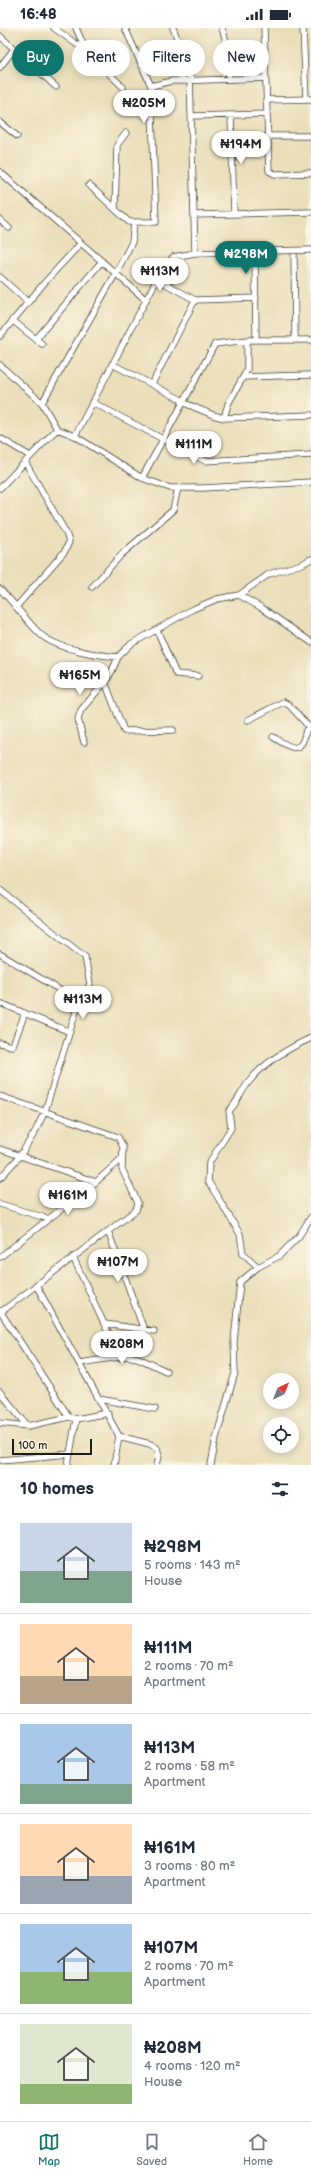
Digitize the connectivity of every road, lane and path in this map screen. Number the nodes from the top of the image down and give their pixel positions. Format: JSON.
{"nodes":[{"id":1,"x":54,"y":28,"type":"edge"},
{"id":2,"x":76,"y":28,"type":"edge"},
{"id":3,"x":125,"y":28,"type":"edge"},
{"id":4,"x":173,"y":28,"type":"edge"},
{"id":5,"x":222,"y":28,"type":"edge"},
{"id":6,"x":264,"y":28,"type":"edge"},
{"id":7,"x":303,"y":28,"type":"edge"},
{"id":8,"x":0,"y":36,"type":"edge"},
{"id":9,"x":82,"y":40,"type":"edge"},
{"id":10,"x":72,"y":41,"type":"edge"},
{"id":11,"x":12,"y":47,"type":"edge"},
{"id":12,"x":12,"y":52,"type":"edge"},
{"id":13,"x":0,"y":67,"type":"edge"},
{"id":14,"x":44,"y":76,"type":"edge"},
{"id":15,"x":112,"y":76,"type":"edge"},
{"id":16,"x":265,"y":78,"type":"junction"},
{"id":17,"x":229,"y":79,"type":"junction"},
{"id":18,"x":190,"y":80,"type":"junction"},
{"id":19,"x":151,"y":86,"type":"junction"},
{"id":20,"x":56,"y":87,"type":"dead end"},
{"id":21,"x":123,"y":87,"type":"dead end"},
{"id":22,"x":308,"y":99,"type":"edge"},
{"id":23,"x":266,"y":100,"type":"junction"},
{"id":24,"x":266,"y":114,"type":"junction"},
{"id":25,"x":191,"y":116,"type":"junction"},
{"id":26,"x":231,"y":116,"type":"junction"},
{"id":27,"x":0,"y":122,"type":"edge"},
{"id":28,"x":126,"y":133,"type":"dead end"},
{"id":29,"x":17,"y":136,"type":"dead end"},
{"id":30,"x":267,"y":136,"type":"junction"},
{"id":31,"x":311,"y":136,"type":"edge"},
{"id":32,"x":0,"y":172,"type":"edge"},
{"id":33,"x":311,"y":173,"type":"edge"},
{"id":34,"x":90,"y":185,"type":"dead end"},
{"id":35,"x":116,"y":209,"type":"junction"},
{"id":36,"x":311,"y":212,"type":"edge"},
{"id":37,"x":234,"y":214,"type":"junction"},
{"id":38,"x":195,"y":215,"type":"junction"},
{"id":39,"x":0,"y":220,"type":"edge"},
{"id":40,"x":134,"y":223,"type":"junction"},
{"id":41,"x":9,"y":228,"type":"dead end"},
{"id":42,"x":81,"y":243,"type":"junction"},
{"id":43,"x":311,"y":250,"type":"edge"},
{"id":44,"x":294,"y":251,"type":"junction"},
{"id":45,"x":255,"y":252,"type":"junction"},
{"id":46,"x":195,"y":253,"type":"junction"},
{"id":47,"x":102,"y":261,"type":"junction"},
{"id":48,"x":116,"y":274,"type":"junction"},
{"id":49,"x":0,"y":277,"type":"edge"},
{"id":50,"x":157,"y":279,"type":"junction"},
{"id":51,"x":256,"y":298,"type":"junction"},
{"id":52,"x":146,"y":300,"type":"junction"},
{"id":53,"x":195,"y":300,"type":"junction"},
{"id":54,"x":28,"y":302,"type":"junction"},
{"id":55,"x":12,"y":320,"type":"junction"},
{"id":56,"x":0,"y":335,"type":"edge"},
{"id":57,"x":36,"y":339,"type":"junction"},
{"id":58,"x":247,"y":340,"type":"junction"},
{"id":59,"x":256,"y":340,"type":"junction"},
{"id":60,"x":295,"y":340,"type":"junction"},
{"id":61,"x":311,"y":340,"type":"edge"},
{"id":62,"x":42,"y":344,"type":"dead end"},
{"id":63,"x":112,"y":364,"type":"junction"},
{"id":64,"x":0,"y":365,"type":"edge"},
{"id":65,"x":311,"y":375,"type":"edge"},
{"id":66,"x":243,"y":377,"type":"junction"},
{"id":67,"x":152,"y":384,"type":"junction"},
{"id":68,"x":92,"y":402,"type":"junction"},
{"id":69,"x":182,"y":402,"type":"junction"},
{"id":70,"x":42,"y":403,"type":"junction"},
{"id":71,"x":311,"y":415,"type":"edge"},
{"id":72,"x":224,"y":418,"type":"junction"},
{"id":73,"x":57,"y":429,"type":"junction"},
{"id":74,"x":75,"y":436,"type":"junction"},
{"id":75,"x":0,"y":438,"type":"edge"},
{"id":76,"x":162,"y":440,"type":"junction"},
{"id":77,"x":30,"y":456,"type":"junction"},
{"id":78,"x":311,"y":456,"type":"edge"},
{"id":79,"x":25,"y":462,"type":"junction"},
{"id":80,"x":142,"y":478,"type":"junction"},
{"id":81,"x":311,"y":482,"type":"edge"},
{"id":82,"x":0,"y":488,"type":"edge"},
{"id":83,"x":178,"y":488,"type":"junction"},
{"id":84,"x":311,"y":559,"type":"edge"},
{"id":85,"x":92,"y":587,"type":"dead end"},
{"id":86,"x":0,"y":589,"type":"edge"},
{"id":87,"x":239,"y":595,"type":"junction"},
{"id":88,"x":17,"y":606,"type":"junction"},
{"id":89,"x":157,"y":630,"type":"junction"},
{"id":90,"x":311,"y":642,"type":"edge"},
{"id":91,"x":118,"y":657,"type":"junction"},
{"id":92,"x":198,"y":676,"type":"dead end"},
{"id":93,"x":105,"y":682,"type":"junction"},
{"id":94,"x":248,"y":720,"type":"dead end"},
{"id":95,"x":310,"y":727,"type":"edge"},
{"id":96,"x":173,"y":730,"type":"dead end"},
{"id":97,"x":273,"y":737,"type":"dead end"},
{"id":98,"x":84,"y":742,"type":"dead end"},
{"id":99,"x":0,"y":890,"type":"edge"},
{"id":100,"x":0,"y":954,"type":"edge"},
{"id":101,"x":80,"y":1002,"type":"junction"},
{"id":102,"x":0,"y":1003,"type":"edge"},
{"id":103,"x":25,"y":1013,"type":"junction"},
{"id":104,"x":70,"y":1032,"type":"junction"},
{"id":105,"x":311,"y":1038,"type":"edge"},
{"id":106,"x":0,"y":1043,"type":"edge"},
{"id":107,"x":0,"y":1096,"type":"edge"},
{"id":108,"x":45,"y":1111,"type":"junction"},
{"id":109,"x":0,"y":1148,"type":"edge"},
{"id":110,"x":20,"y":1156,"type":"junction"},
{"id":111,"x":122,"y":1158,"type":"junction"},
{"id":112,"x":0,"y":1178,"type":"edge"},
{"id":113,"x":96,"y":1182,"type":"junction"},
{"id":114,"x":0,"y":1204,"type":"edge"},
{"id":115,"x":311,"y":1217,"type":"edge"},
{"id":116,"x":49,"y":1219,"type":"junction"},
{"id":117,"x":108,"y":1231,"type":"junction"},
{"id":118,"x":0,"y":1257,"type":"edge"},
{"id":119,"x":73,"y":1257,"type":"junction"},
{"id":120,"x":258,"y":1267,"type":"junction"},
{"id":121,"x":36,"y":1285,"type":"junction"},
{"id":122,"x":0,"y":1312,"type":"edge"},
{"id":123,"x":105,"y":1324,"type":"junction"},
{"id":124,"x":144,"y":1330,"type":"junction"},
{"id":125,"x":154,"y":1331,"type":"dead end"},
{"id":126,"x":119,"y":1356,"type":"junction"},
{"id":127,"x":79,"y":1363,"type":"junction"},
{"id":128,"x":166,"y":1371,"type":"dead end"},
{"id":129,"x":0,"y":1392,"type":"edge"},
{"id":130,"x":99,"y":1399,"type":"junction"},
{"id":131,"x":155,"y":1409,"type":"dead end"},
{"id":132,"x":108,"y":1413,"type":"junction"},
{"id":133,"x":69,"y":1416,"type":"junction"},
{"id":134,"x":76,"y":1419,"type":"junction"},
{"id":135,"x":0,"y":1423,"type":"edge"},
{"id":136,"x":28,"y":1426,"type":"junction"},
{"id":137,"x":119,"y":1436,"type":"junction"},
{"id":138,"x":70,"y":1454,"type":"junction"},
{"id":139,"x":0,"y":1460,"type":"edge"},
{"id":140,"x":68,"y":1465,"type":"edge"},
{"id":141,"x":114,"y":1465,"type":"edge"},
{"id":142,"x":157,"y":1465,"type":"edge"},
{"id":143,"x":211,"y":1465,"type":"edge"}],
"edges":[{"from":1,"to":10,"type":"street"},
{"from":2,"to":9,"type":"street"},
{"from":3,"to":19,"type":"street"},
{"from":4,"to":18,"type":"street"},
{"from":5,"to":17,"type":"street"},
{"from":6,"to":16,"type":"street"},
{"from":7,"to":22,"type":"street"},
{"from":8,"to":11,"type":"street"},
{"from":12,"to":13,"type":"street"},
{"from":14,"to":20,"type":"street"},
{"from":15,"to":21,"type":"street"},
{"from":16,"to":17,"type":"street"},
{"from":16,"to":23,"type":"street"},
{"from":17,"to":18,"type":"street"},
{"from":18,"to":19,"type":"street"},
{"from":18,"to":25,"type":"street"},
{"from":19,"to":40,"type":"street"},
{"from":22,"to":23,"type":"street"},
{"from":23,"to":24,"type":"street"},
{"from":24,"to":26,"type":"street"},
{"from":24,"to":30,"type":"street"},
{"from":25,"to":26,"type":"street"},
{"from":25,"to":38,"type":"street"},
{"from":26,"to":37,"type":"street"},
{"from":27,"to":29,"type":"street"},
{"from":28,"to":35,"type":"street"},
{"from":30,"to":31,"type":"street"},
{"from":30,"to":33,"type":"street"},
{"from":32,"to":42,"type":"street"},
{"from":34,"to":35,"type":"street"},
{"from":35,"to":40,"type":"street"},
{"from":36,"to":37,"type":"street"},
{"from":37,"to":38,"type":"street"},
{"from":38,"to":46,"type":"street"},
{"from":39,"to":41,"type":"street"},
{"from":40,"to":48,"type":"street"},
{"from":42,"to":47,"type":"street"},
{"from":42,"to":54,"type":"street"},
{"from":43,"to":44,"type":"street"},
{"from":44,"to":45,"type":"street"},
{"from":44,"to":60,"type":"street"},
{"from":45,"to":46,"type":"street"},
{"from":45,"to":51,"type":"street"},
{"from":46,"to":50,"type":"street"},
{"from":47,"to":48,"type":"street"},
{"from":47,"to":57,"type":"street"},
{"from":48,"to":52,"type":"street"},
{"from":48,"to":70,"type":"street"},
{"from":49,"to":54,"type":"street"},
{"from":50,"to":52,"type":"street"},
{"from":50,"to":53,"type":"street"},
{"from":51,"to":53,"type":"street"},
{"from":51,"to":59,"type":"street"},
{"from":52,"to":63,"type":"street"},
{"from":53,"to":67,"type":"street"},
{"from":54,"to":55,"type":"street"},
{"from":55,"to":56,"type":"street"},
{"from":55,"to":57,"type":"street"},
{"from":57,"to":62,"type":"street"},
{"from":58,"to":59,"type":"street"},
{"from":58,"to":66,"type":"street"},
{"from":58,"to":69,"type":"street"},
{"from":59,"to":60,"type":"street"},
{"from":60,"to":61,"type":"street"},
{"from":63,"to":67,"type":"street"},
{"from":63,"to":68,"type":"street"},
{"from":64,"to":70,"type":"street"},
{"from":65,"to":66,"type":"street"},
{"from":66,"to":72,"type":"street"},
{"from":67,"to":69,"type":"street"},
{"from":68,"to":74,"type":"street"},
{"from":68,"to":76,"type":"street"},
{"from":69,"to":72,"type":"street"},
{"from":69,"to":76,"type":"street"},
{"from":70,"to":73,"type":"street"},
{"from":71,"to":72,"type":"street"},
{"from":73,"to":74,"type":"street"},
{"from":73,"to":77,"type":"street"},
{"from":74,"to":80,"type":"street"},
{"from":75,"to":77,"type":"street"},
{"from":76,"to":78,"type":"street"},
{"from":76,"to":80,"type":"street"},
{"from":77,"to":79,"type":"street"},
{"from":79,"to":82,"type":"street"},
{"from":79,"to":88,"type":"street"},
{"from":80,"to":83,"type":"street"},
{"from":81,"to":83,"type":"street"},
{"from":83,"to":85,"type":"street"},
{"from":84,"to":87,"type":"street"},
{"from":86,"to":88,"type":"street"},
{"from":87,"to":89,"type":"street"},
{"from":87,"to":90,"type":"street"},
{"from":88,"to":91,"type":"street"},
{"from":89,"to":91,"type":"street"},
{"from":89,"to":92,"type":"street"},
{"from":91,"to":93,"type":"street"},
{"from":93,"to":96,"type":"street"},
{"from":93,"to":98,"type":"street"},
{"from":94,"to":95,"type":"street"},
{"from":95,"to":97,"type":"street"},
{"from":99,"to":101,"type":"street"},
{"from":100,"to":101,"type":"street"},
{"from":101,"to":104,"type":"street"},
{"from":102,"to":103,"type":"street"},
{"from":103,"to":104,"type":"street"},
{"from":103,"to":106,"type":"street"},
{"from":104,"to":108,"type":"street"},
{"from":105,"to":120,"type":"street"},
{"from":107,"to":108,"type":"street"},
{"from":108,"to":110,"type":"street"},
{"from":108,"to":111,"type":"street"},
{"from":109,"to":110,"type":"street"},
{"from":110,"to":112,"type":"street"},
{"from":110,"to":113,"type":"street"},
{"from":111,"to":113,"type":"street"},
{"from":111,"to":117,"type":"street"},
{"from":113,"to":116,"type":"street"},
{"from":114,"to":116,"type":"street"},
{"from":115,"to":120,"type":"street"},
{"from":116,"to":118,"type":"street"},
{"from":117,"to":119,"type":"street"},
{"from":117,"to":124,"type":"street"},
{"from":119,"to":121,"type":"street"},
{"from":119,"to":123,"type":"street"},
{"from":120,"to":143,"type":"street"},
{"from":121,"to":122,"type":"street"},
{"from":121,"to":127,"type":"street"},
{"from":122,"to":133,"type":"street"},
{"from":123,"to":124,"type":"street"},
{"from":123,"to":126,"type":"street"},
{"from":124,"to":125,"type":"street"},
{"from":126,"to":127,"type":"street"},
{"from":126,"to":128,"type":"street"},
{"from":127,"to":130,"type":"street"},
{"from":129,"to":136,"type":"street"},
{"from":130,"to":131,"type":"street"},
{"from":130,"to":132,"type":"street"},
{"from":132,"to":134,"type":"street"},
{"from":132,"to":137,"type":"street"},
{"from":133,"to":134,"type":"street"},
{"from":133,"to":136,"type":"street"},
{"from":134,"to":138,"type":"street"},
{"from":135,"to":136,"type":"street"},
{"from":137,"to":141,"type":"street"},
{"from":137,"to":142,"type":"street"},
{"from":138,"to":139,"type":"street"},
{"from":138,"to":140,"type":"street"}]}
